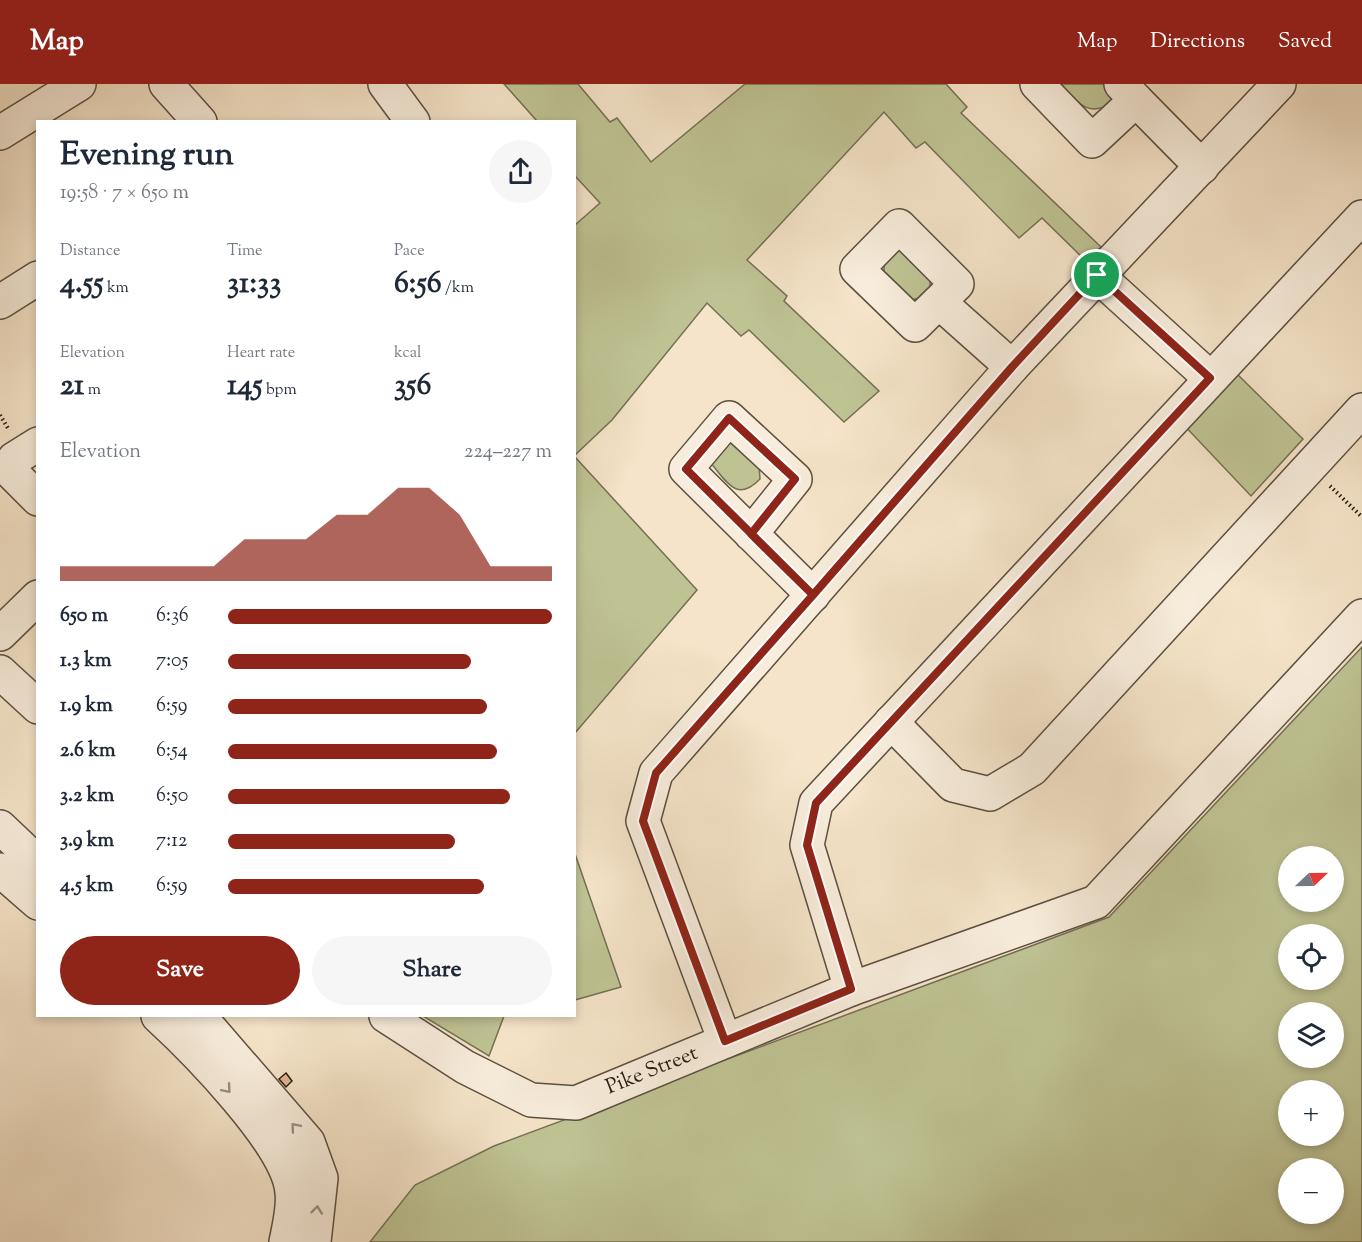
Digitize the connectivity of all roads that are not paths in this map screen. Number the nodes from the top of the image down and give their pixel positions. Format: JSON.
{"nodes":[{"id":1,"x":79,"y":84,"type":"edge"},
{"id":2,"x":166,"y":84,"type":"edge"},
{"id":3,"x":385,"y":84,"type":"edge"},
{"id":4,"x":1037,"y":84,"type":"edge"},
{"id":5,"x":1279,"y":84,"type":"edge"},
{"id":6,"x":1129,"y":92,"type":"edge"},
{"id":7,"x":198,"y":120,"type":"edge"},
{"id":8,"x":412,"y":120,"type":"edge"},
{"id":9,"x":0,"y":133,"type":"edge"},
{"id":10,"x":1202,"y":167,"type":"junction"},
{"id":11,"x":1362,"y":217,"type":"edge"},
{"id":12,"x":1097,"y":275,"type":"junction"},
{"id":13,"x":36,"y":279,"type":"edge"},
{"id":14,"x":0,"y":302,"type":"edge"},
{"id":15,"x":939,"y":302,"type":"dead end"},
{"id":16,"x":1012,"y":367,"type":"junction"},
{"id":17,"x":1210,"y":378,"type":"junction"},
{"id":18,"x":1362,"y":410,"type":"edge"},
{"id":19,"x":36,"y":445,"type":"edge"},
{"id":20,"x":36,"y":497,"type":"edge"},
{"id":21,"x":751,"y":534,"type":"dead end"},
{"id":22,"x":813,"y":595,"type":"junction"},
{"id":23,"x":36,"y":599,"type":"edge"},
{"id":24,"x":1362,"y":616,"type":"edge"},
{"id":25,"x":0,"y":634,"type":"edge"},
{"id":26,"x":0,"y":672,"type":"edge"},
{"id":27,"x":36,"y":705,"type":"edge"},
{"id":28,"x":891,"y":722,"type":"junction"},
{"id":29,"x":0,"y":827,"type":"edge"},
{"id":30,"x":36,"y":861,"type":"edge"},
{"id":31,"x":0,"y":870,"type":"edge"},
{"id":32,"x":36,"y":901,"type":"edge"},
{"id":33,"x":851,"y":989,"type":"junction"},
{"id":34,"x":388,"y":1017,"type":"edge"},
{"id":35,"x":192,"y":1024,"type":"edge"},
{"id":36,"x":725,"y":1041,"type":"junction"},
{"id":37,"x":286,"y":1242,"type":"edge"},
{"id":38,"x":314,"y":1242,"type":"edge"}],
"edges":[{"from":1,"to":9,"type":"street"},
{"from":2,"to":7,"type":"street"},
{"from":3,"to":8,"type":"street"},
{"from":4,"to":6,"type":"street"},
{"from":5,"to":10,"type":"street"},
{"from":6,"to":10,"type":"street"},
{"from":10,"to":12,"type":"street"},
{"from":11,"to":17,"type":"street"},
{"from":12,"to":16,"type":"street"},
{"from":12,"to":17,"type":"street"},
{"from":13,"to":14,"type":"street"},
{"from":15,"to":16,"type":"street"},
{"from":16,"to":22,"type":"street"},
{"from":17,"to":28,"type":"street"},
{"from":18,"to":28,"type":"street"},
{"from":19,"to":20,"type":"street"},
{"from":21,"to":22,"type":"street"},
{"from":22,"to":36,"type":"street"},
{"from":23,"to":25,"type":"street"},
{"from":24,"to":33,"type":"street","name":"Pike Street"},
{"from":26,"to":27,"type":"street"},
{"from":28,"to":33,"type":"street"},
{"from":29,"to":30,"type":"street"},
{"from":31,"to":32,"type":"street"},
{"from":33,"to":36,"type":"street","name":"Pike Street"},
{"from":34,"to":36,"type":"street","name":"Pike Street"},
{"from":35,"to":37,"type":"street","one_way":true},
{"from":38,"to":35,"type":"street","one_way":true}]}
